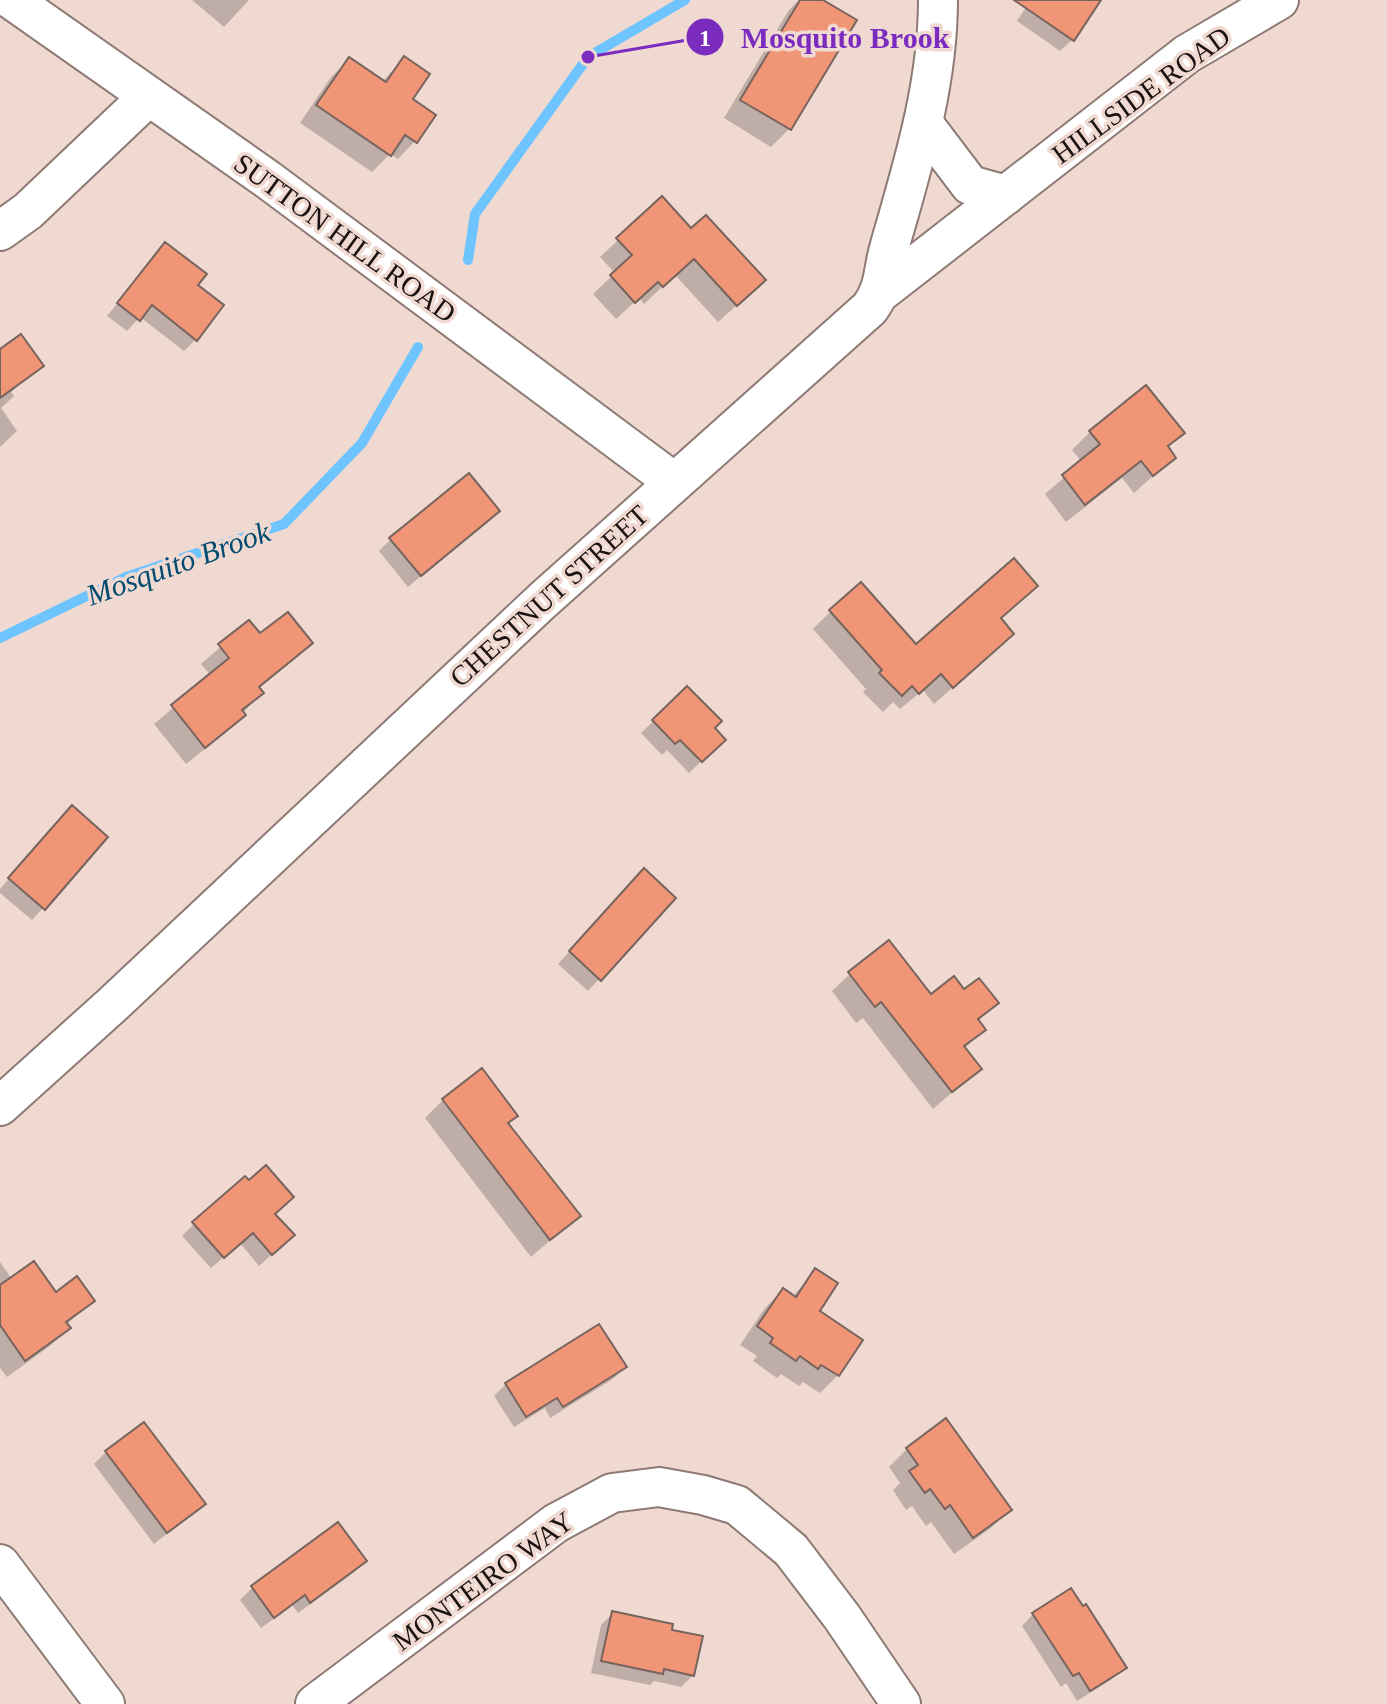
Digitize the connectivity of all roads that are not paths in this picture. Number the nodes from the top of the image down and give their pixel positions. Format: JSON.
{"nodes":[{"id":1,"x":12,"y":0,"type":"edge"},
{"id":2,"x":938,"y":0,"type":"edge"},
{"id":3,"x":1279,"y":0,"type":"edge"},
{"id":4,"x":148,"y":97,"type":"junction"},
{"id":5,"x":923,"y":123,"type":"junction"},
{"id":6,"x":1006,"y":195,"type":"junction"},
{"id":7,"x":0,"y":231,"type":"edge"},
{"id":8,"x":881,"y":292,"type":"junction"},
{"id":9,"x":674,"y":482,"type":"junction"},
{"id":10,"x":0,"y":1106,"type":"edge"},
{"id":11,"x":0,"y":1564,"type":"edge"},
{"id":12,"x":105,"y":1704,"type":"edge"},
{"id":13,"x":315,"y":1704,"type":"edge"},
{"id":14,"x":901,"y":1704,"type":"edge"}],
"edges":[{"from":1,"to":4,"type":"street","name":"SUTTON HILL ROAD"},
{"from":2,"to":5,"type":"street"},
{"from":3,"to":6,"type":"street","name":"HILLSIDE ROAD"},
{"from":4,"to":7,"type":"street"},
{"from":4,"to":9,"type":"street","name":"SUTTON HILL ROAD"},
{"from":5,"to":6,"type":"street"},
{"from":5,"to":8,"type":"street"},
{"from":6,"to":8,"type":"street","name":"HILLSIDE ROAD"},
{"from":8,"to":9,"type":"street","name":"CHESTNUT STREET"},
{"from":9,"to":10,"type":"street","name":"CHESTNUT STREET"},
{"from":11,"to":12,"type":"street"},
{"from":13,"to":14,"type":"street","name":"MONTEIRO WAY"}]}
